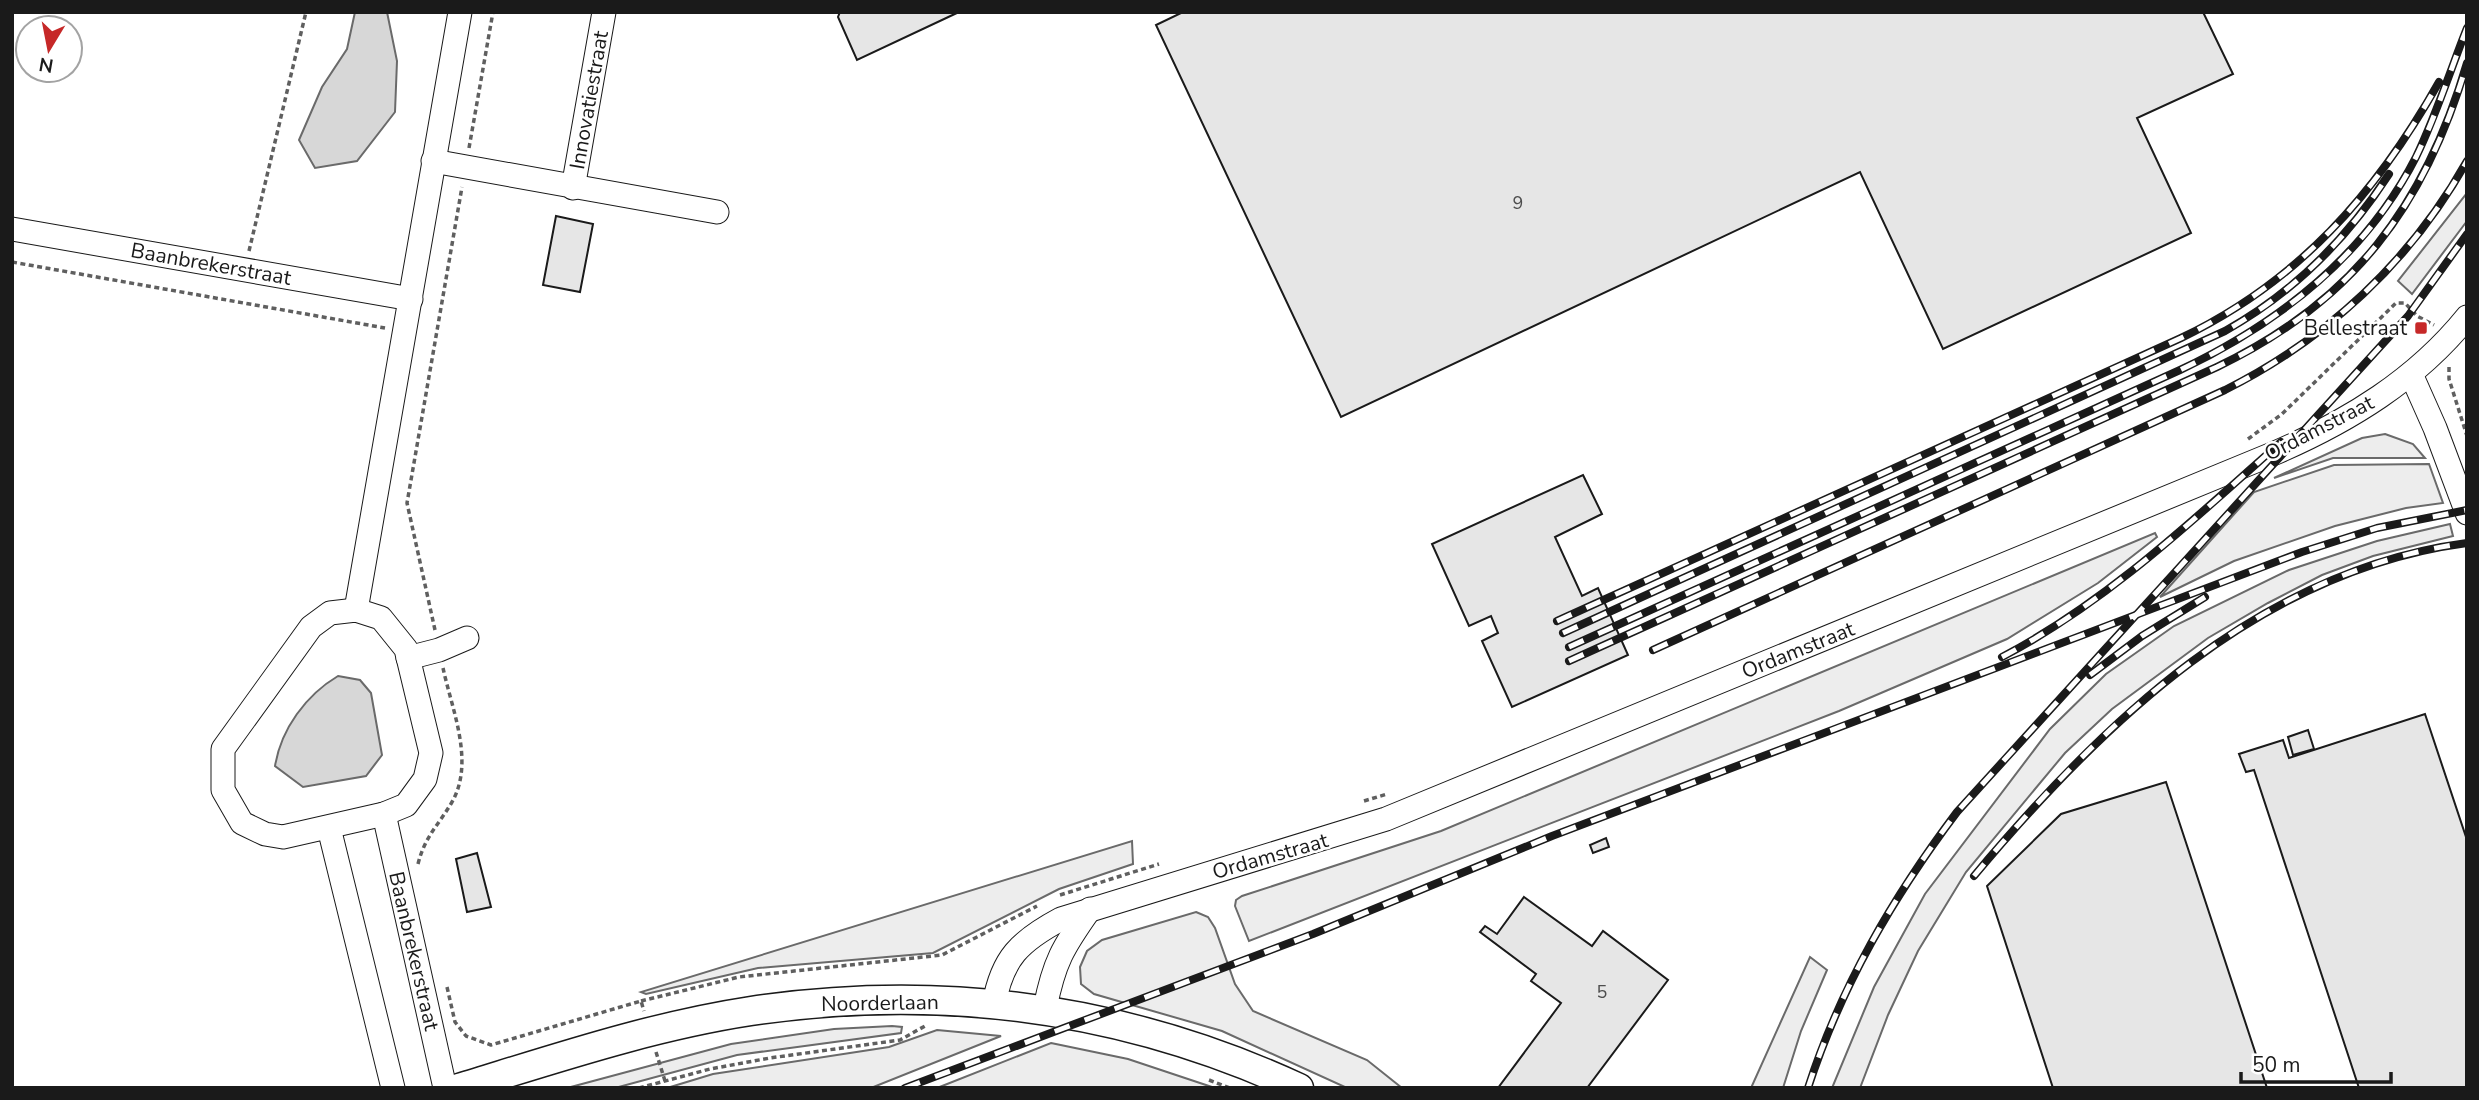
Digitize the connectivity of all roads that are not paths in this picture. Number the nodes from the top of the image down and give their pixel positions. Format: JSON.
{"nodes":[{"id":1,"x":460,"y":12,"type":"edge"},
{"id":2,"x":604,"y":12,"type":"edge"},
{"id":3,"x":433,"y":161,"type":"junction"},
{"id":4,"x":573,"y":188,"type":"junction"},
{"id":5,"x":717,"y":212,"type":"dead end"},
{"id":6,"x":12,"y":229,"type":"edge"},
{"id":7,"x":411,"y":299,"type":"junction"},
{"id":8,"x":2467,"y":317,"type":"edge"},
{"id":9,"x":2410,"y":374,"type":"junction"},
{"id":10,"x":2467,"y":513,"type":"edge"},
{"id":11,"x":356,"y":610,"type":"junction"},
{"id":12,"x":467,"y":638,"type":"dead end"},
{"id":13,"x":408,"y":658,"type":"junction"},
{"id":14,"x":384,"y":814,"type":"junction"},
{"id":15,"x":329,"y":828,"type":"junction"},
{"id":16,"x":1090,"y":909,"type":"junction"},
{"id":17,"x":993,"y":1004,"type":"junction"},
{"id":18,"x":1045,"y":1008,"type":"junction"},
{"id":19,"x":1263,"y":1080,"type":"edge"},
{"id":20,"x":393,"y":1088,"type":"edge"},
{"id":21,"x":445,"y":1088,"type":"edge"},
{"id":22,"x":458,"y":1088,"type":"edge"},
{"id":23,"x":1299,"y":1088,"type":"edge"}],
"edges":[{"from":1,"to":3,"type":"street"},
{"from":2,"to":4,"type":"street","name":"Innovatiestraat"},
{"from":3,"to":4,"type":"street","name":"Innovatiestraat"},
{"from":3,"to":7,"type":"street"},
{"from":4,"to":5,"type":"street","name":"Innovatiestraat"},
{"from":6,"to":7,"type":"street","name":"Baanbrekerstraat"},
{"from":7,"to":11,"type":"street"},
{"from":8,"to":9,"type":"street","name":"Ordamstraat"},
{"from":9,"to":10,"type":"street"},
{"from":9,"to":16,"type":"street","name":"Ordamstraat"},
{"from":11,"to":13,"type":"street"},
{"from":11,"to":15,"type":"street"},
{"from":12,"to":13,"type":"street"},
{"from":13,"to":14,"type":"street"},
{"from":14,"to":15,"type":"street"},
{"from":14,"to":21,"type":"street","name":"Baanbrekerstraat"},
{"from":15,"to":20,"type":"street"},
{"from":16,"to":17,"type":"street","name":"Ordamstraat"},
{"from":16,"to":18,"type":"street"},
{"from":17,"to":18,"type":"main road","name":"Noorderlaan"},
{"from":17,"to":22,"type":"main road","name":"Noorderlaan"},
{"from":18,"to":19,"type":"main road","name":"Noorderlaan"},
{"from":19,"to":23,"type":"main road","name":"Noorderlaan"}]}
